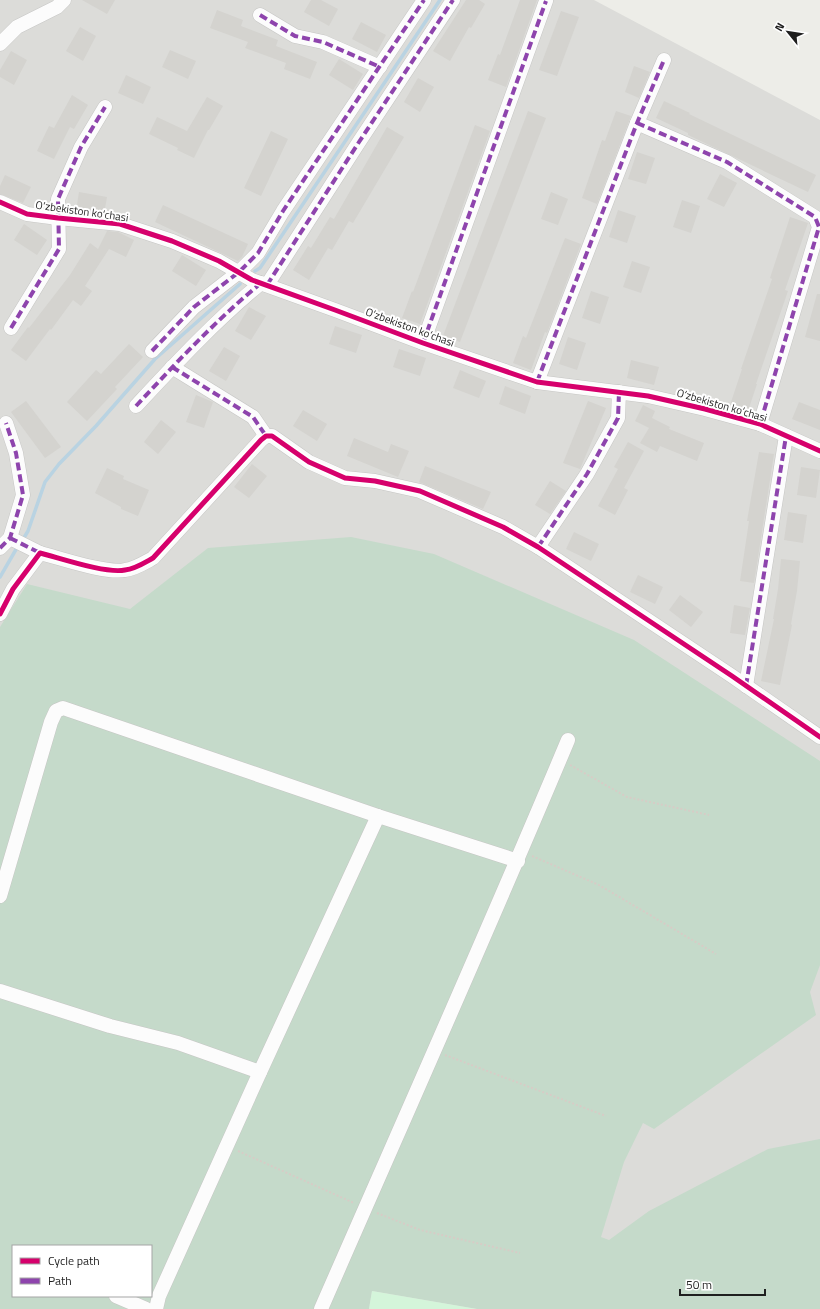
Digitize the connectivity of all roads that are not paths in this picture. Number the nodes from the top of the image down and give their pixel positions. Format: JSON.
{"nodes":[{"id":1,"x":64,"y":0,"type":"edge"},
{"id":2,"x":424,"y":0,"type":"edge"},
{"id":3,"x":453,"y":0,"type":"edge"},
{"id":4,"x":546,"y":1,"type":"dead end"},
{"id":5,"x":260,"y":15,"type":"dead end"},
{"id":6,"x":0,"y":44,"type":"edge"},
{"id":7,"x":664,"y":60,"type":"dead end"},
{"id":8,"x":380,"y":67,"type":"junction"},
{"id":9,"x":105,"y":107,"type":"dead end"},
{"id":10,"x":636,"y":123,"type":"junction"},
{"id":11,"x":0,"y":202,"type":"edge"},
{"id":12,"x":58,"y":218,"type":"junction"},
{"id":13,"x":820,"y":225,"type":"edge"},
{"id":14,"x":239,"y":272,"type":"junction"},
{"id":15,"x":264,"y":284,"type":"junction"},
{"id":16,"x":11,"y":328,"type":"dead end"},
{"id":17,"x":423,"y":343,"type":"junction"},
{"id":18,"x":152,"y":351,"type":"dead end"},
{"id":19,"x":172,"y":367,"type":"junction"},
{"id":20,"x":537,"y":382,"type":"junction"},
{"id":21,"x":619,"y":392,"type":"junction"},
{"id":22,"x":136,"y":406,"type":"dead end"},
{"id":23,"x":6,"y":423,"type":"dead end"},
{"id":24,"x":760,"y":424,"type":"junction"},
{"id":25,"x":266,"y":436,"type":"junction"},
{"id":26,"x":786,"y":436,"type":"junction"},
{"id":27,"x":820,"y":451,"type":"edge"},
{"id":28,"x":10,"y":538,"type":"junction"},
{"id":29,"x":538,"y":547,"type":"junction"},
{"id":30,"x":0,"y":548,"type":"edge"},
{"id":31,"x":40,"y":553,"type":"junction"},
{"id":32,"x":0,"y":614,"type":"edge"},
{"id":33,"x":746,"y":686,"type":"junction"},
{"id":34,"x":820,"y":737,"type":"edge"},
{"id":35,"x":568,"y":740,"type":"dead end"},
{"id":36,"x":378,"y":816,"type":"junction"},
{"id":37,"x":520,"y":856,"type":"junction"},
{"id":38,"x":0,"y":896,"type":"edge"},
{"id":39,"x":0,"y":991,"type":"edge"},
{"id":40,"x":260,"y":1072,"type":"junction"},
{"id":41,"x":118,"y":1297,"type":"edge"},
{"id":42,"x":146,"y":1309,"type":"edge"},
{"id":43,"x":156,"y":1309,"type":"edge"},
{"id":44,"x":322,"y":1309,"type":"edge"}],
"edges":[{"from":1,"to":6,"type":"street"},
{"from":2,"to":8,"type":"street"},
{"from":3,"to":15,"type":"street"},
{"from":4,"to":17,"type":"street"},
{"from":5,"to":8,"type":"street"},
{"from":7,"to":10,"type":"street"},
{"from":8,"to":14,"type":"street"},
{"from":9,"to":12,"type":"street"},
{"from":10,"to":13,"type":"street"},
{"from":10,"to":20,"type":"street"},
{"from":11,"to":12,"type":"street","name":"O‘zbekiston ko‘chasi"},
{"from":12,"to":14,"type":"street","name":"O‘zbekiston ko‘chasi"},
{"from":12,"to":16,"type":"street"},
{"from":13,"to":24,"type":"street"},
{"from":14,"to":15,"type":"street","name":"O‘zbekiston ko‘chasi"},
{"from":14,"to":18,"type":"street"},
{"from":15,"to":17,"type":"street","name":"O‘zbekiston ko‘chasi"},
{"from":15,"to":19,"type":"street"},
{"from":17,"to":20,"type":"street","name":"O‘zbekiston ko‘chasi"},
{"from":19,"to":22,"type":"street"},
{"from":19,"to":25,"type":"street"},
{"from":20,"to":21,"type":"street","name":"O‘zbekiston ko‘chasi"},
{"from":21,"to":24,"type":"street","name":"O‘zbekiston ko‘chasi"},
{"from":21,"to":29,"type":"street"},
{"from":23,"to":28,"type":"street"},
{"from":24,"to":26,"type":"street","name":"O‘zbekiston ko‘chasi"},
{"from":25,"to":29,"type":"street"},
{"from":25,"to":31,"type":"street"},
{"from":26,"to":27,"type":"street","name":"O‘zbekiston ko‘chasi"},
{"from":26,"to":33,"type":"street"},
{"from":28,"to":30,"type":"street"},
{"from":28,"to":31,"type":"street"},
{"from":29,"to":33,"type":"street"},
{"from":31,"to":32,"type":"street"},
{"from":33,"to":34,"type":"street"},
{"from":35,"to":37,"type":"street"},
{"from":36,"to":37,"type":"street"},
{"from":36,"to":38,"type":"street"},
{"from":36,"to":40,"type":"street"},
{"from":37,"to":44,"type":"street"},
{"from":39,"to":40,"type":"street"},
{"from":40,"to":43,"type":"street"},
{"from":41,"to":42,"type":"street"}]}
